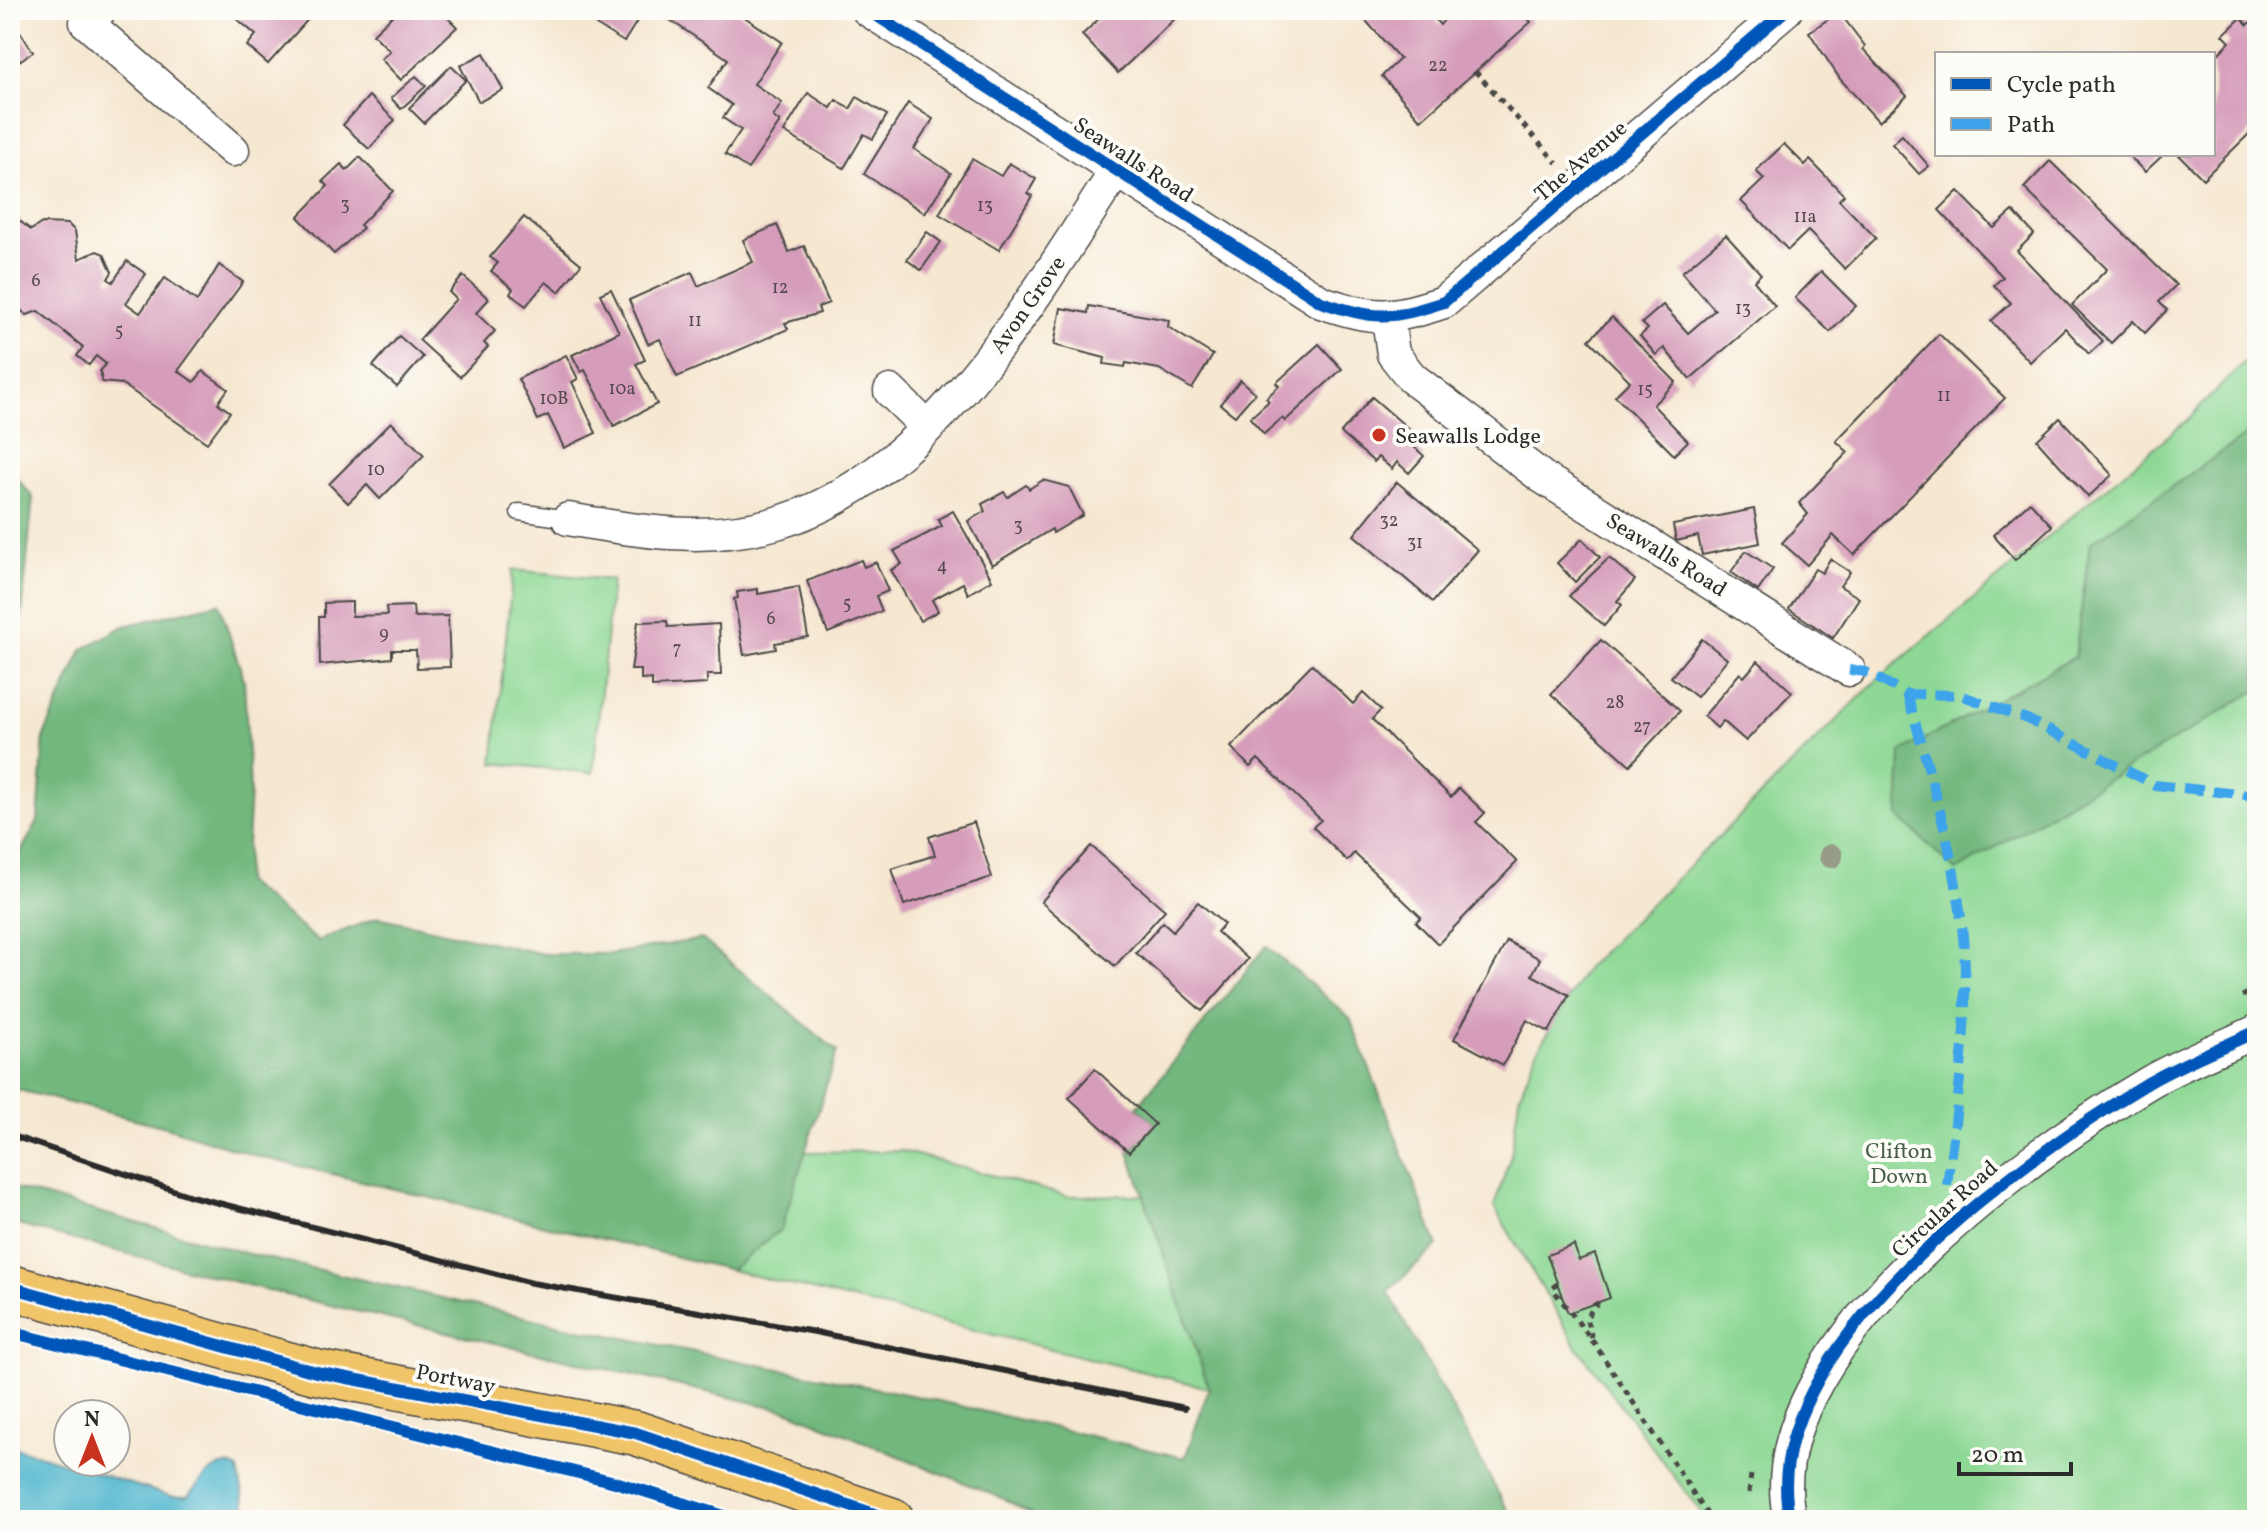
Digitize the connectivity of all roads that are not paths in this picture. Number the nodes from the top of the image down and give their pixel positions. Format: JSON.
{"nodes":[{"id":1,"x":100,"y":10,"type":"edge"},
{"id":2,"x":868,"y":10,"type":"edge"},
{"id":3,"x":1786,"y":10,"type":"edge"},
{"id":4,"x":233,"y":150,"type":"dead end"},
{"id":5,"x":1116,"y":171,"type":"junction"},
{"id":6,"x":1388,"y":318,"type":"junction"},
{"id":7,"x":890,"y":391,"type":"dead end"},
{"id":8,"x":927,"y":427,"type":"junction"},
{"id":9,"x":519,"y":512,"type":"dead end"},
{"id":10,"x":568,"y":519,"type":"joint"},
{"id":11,"x":1849,"y":670,"type":"dead end"},
{"id":12,"x":2257,"y":1031,"type":"edge"},
{"id":13,"x":10,"y":1287,"type":"edge"},
{"id":14,"x":892,"y":1520,"type":"edge"},
{"id":15,"x":1790,"y":1520,"type":"edge"}],
"edges":[{"from":1,"to":4,"type":"street"},
{"from":2,"to":5,"type":"street","name":"Seawalls Road"},
{"from":3,"to":6,"type":"street","name":"The Avenue"},
{"from":5,"to":6,"type":"street","name":"Seawalls Road"},
{"from":5,"to":8,"type":"street","name":"Avon Grove"},
{"from":6,"to":11,"type":"street","name":"Seawalls Road"},
{"from":7,"to":8,"type":"street"},
{"from":8,"to":10,"type":"street","name":"Avon Grove"},
{"from":9,"to":10,"type":"lane"},
{"from":12,"to":15,"type":"street","name":"Circular Road"},
{"from":13,"to":14,"type":"highway","name":"Portway"}]}
